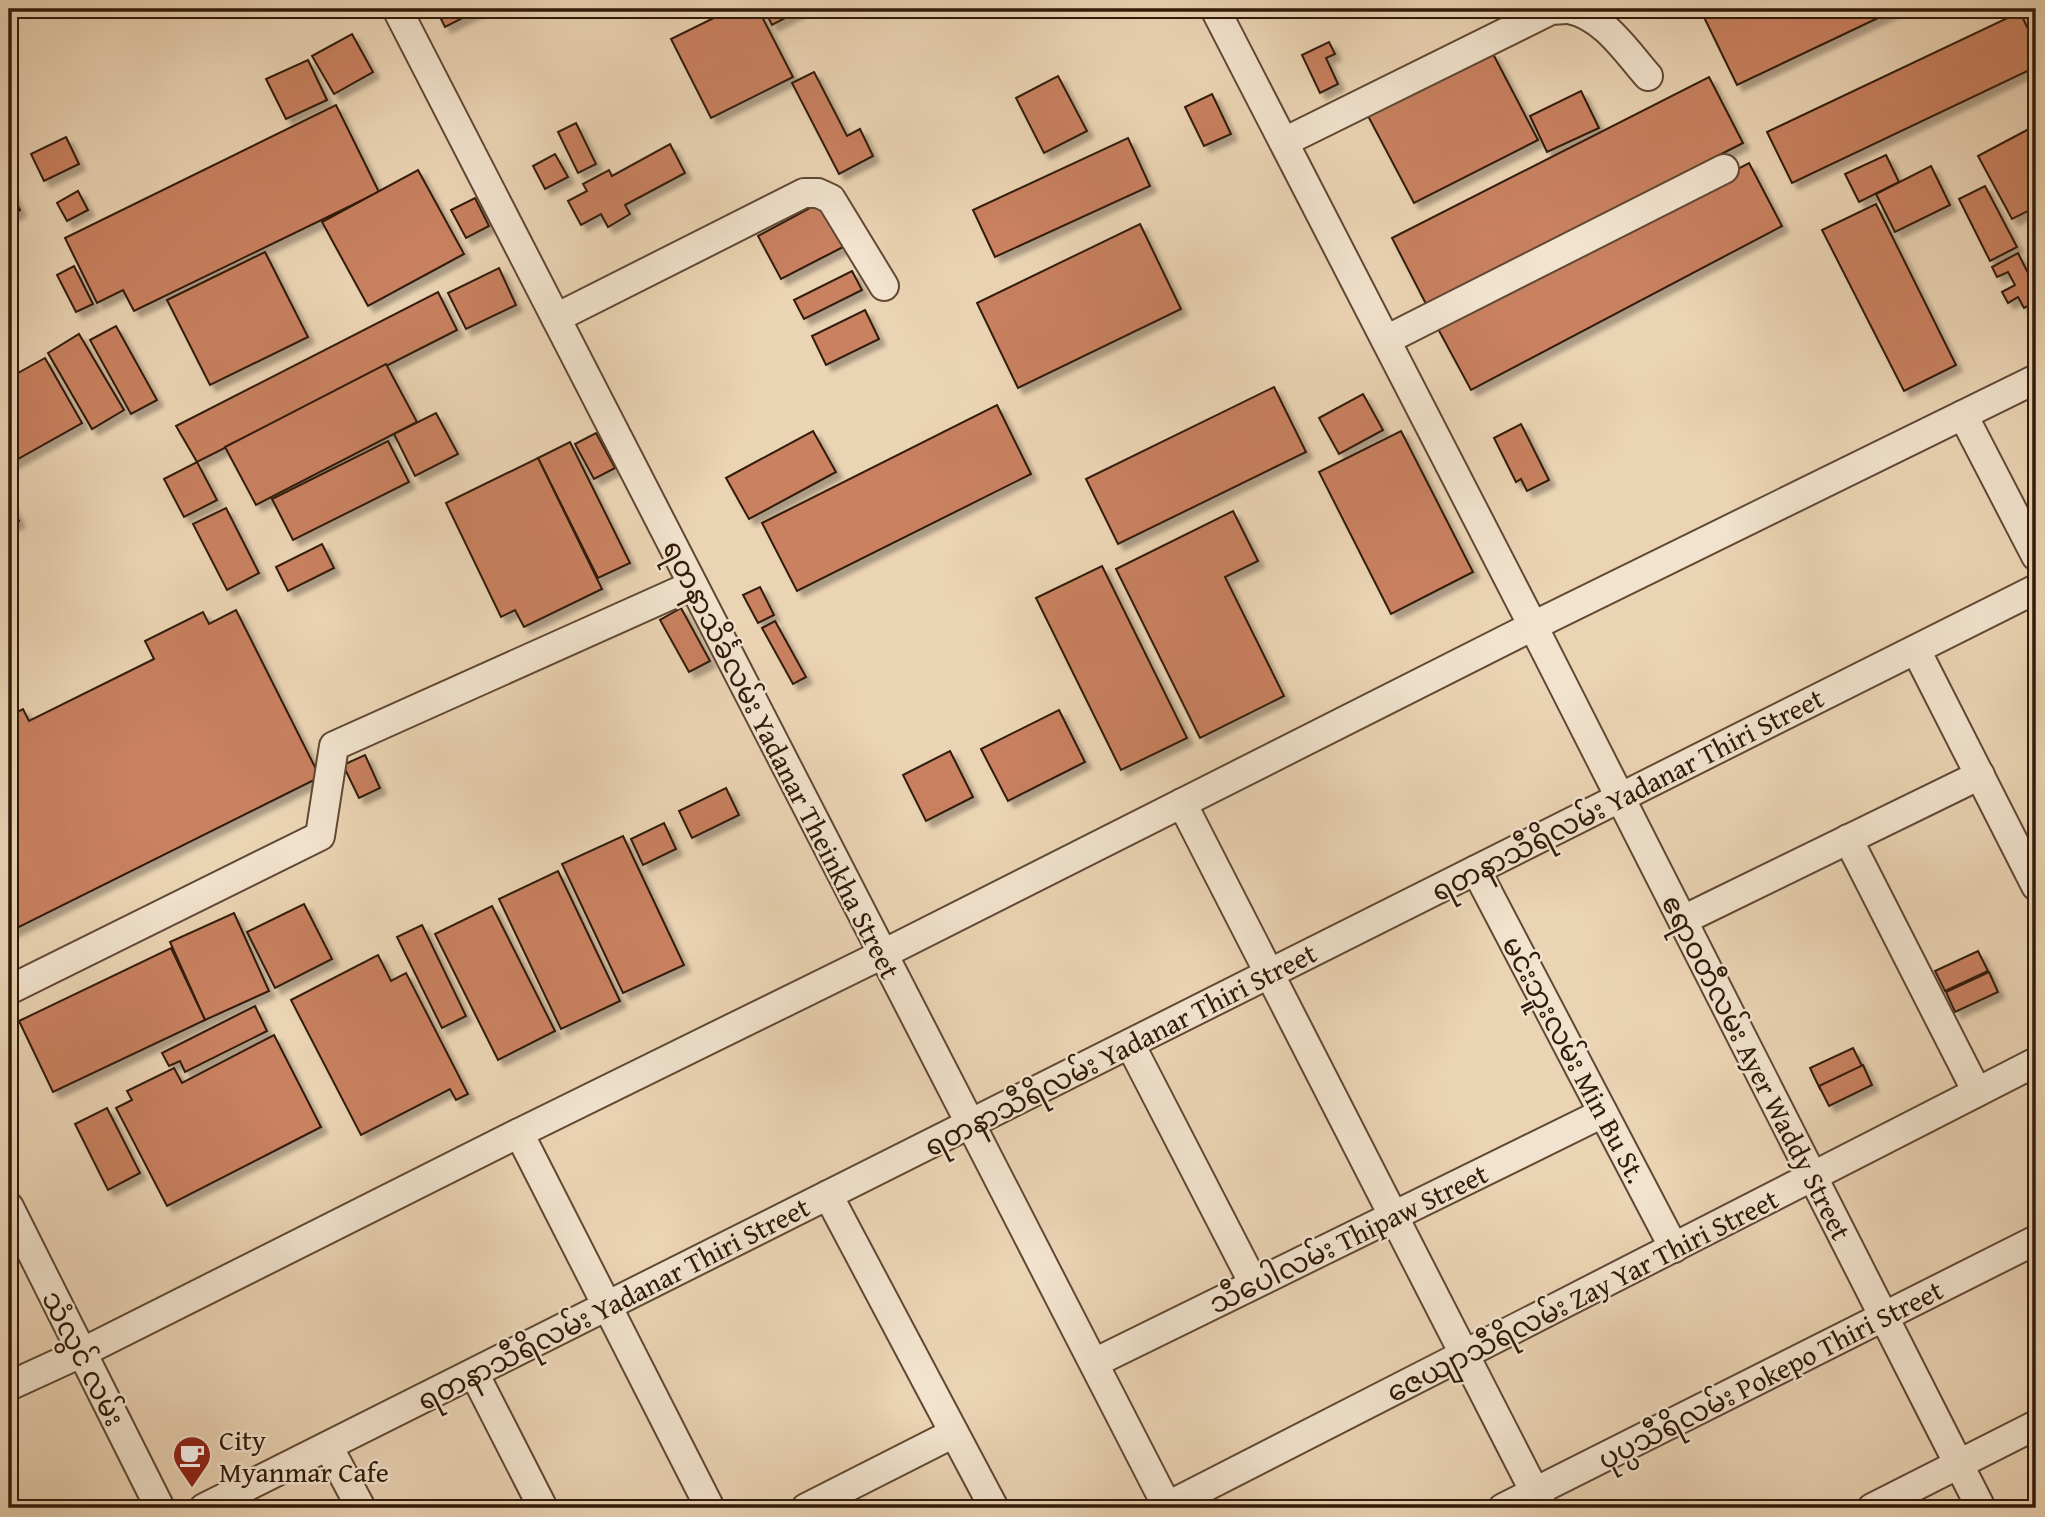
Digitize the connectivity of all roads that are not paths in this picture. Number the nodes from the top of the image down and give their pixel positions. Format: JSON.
{"nodes":[{"id":1,"x":397,"y":9,"type":"edge"},
{"id":2,"x":1215,"y":9,"type":"edge"},
{"id":3,"x":1568,"y":9,"type":"edge"},
{"id":4,"x":1648,"y":76,"type":"dead end"},
{"id":5,"x":1284,"y":142,"type":"junction"},
{"id":6,"x":1724,"y":169,"type":"dead end"},
{"id":7,"x":884,"y":286,"type":"dead end"},
{"id":8,"x":556,"y":318,"type":"junction"},
{"id":9,"x":1386,"y":340,"type":"junction"},
{"id":10,"x":2036,"y":379,"type":"edge"},
{"id":11,"x":1963,"y":415,"type":"junction"},
{"id":12,"x":2036,"y":556,"type":"edge"},
{"id":13,"x":693,"y":584,"type":"junction"},
{"id":14,"x":2036,"y":589,"type":"edge"},
{"id":15,"x":1533,"y":625,"type":"junction"},
{"id":16,"x":1916,"y":650,"type":"junction"},
{"id":17,"x":1979,"y":775,"type":"junction"},
{"id":18,"x":1620,"y":798,"type":"junction"},
{"id":19,"x":1182,"y":803,"type":"junction"},
{"id":20,"x":1848,"y":839,"type":"junction"},
{"id":21,"x":1476,"y":870,"type":"junction"},
{"id":22,"x":2036,"y":886,"type":"edge"},
{"id":23,"x":1683,"y":920,"type":"junction"},
{"id":24,"x":883,"y":954,"type":"junction"},
{"id":25,"x":1270,"y":974,"type":"junction"},
{"id":26,"x":9,"y":990,"type":"edge"},
{"id":27,"x":1130,"y":1044,"type":"junction"},
{"id":28,"x":2036,"y":1062,"type":"edge"},
{"id":29,"x":1977,"y":1092,"type":"junction"},
{"id":30,"x":1603,"y":1113,"type":"junction"},
{"id":31,"x":970,"y":1124,"type":"junction"},
{"id":32,"x":519,"y":1133,"type":"junction"},
{"id":33,"x":1813,"y":1177,"type":"junction"},
{"id":34,"x":828,"y":1195,"type":"junction"},
{"id":35,"x":9,"y":1207,"type":"edge"},
{"id":36,"x":1394,"y":1216,"type":"junction"},
{"id":37,"x":2036,"y":1240,"type":"edge"},
{"id":38,"x":1674,"y":1248,"type":"junction"},
{"id":39,"x":1254,"y":1284,"type":"junction"},
{"id":40,"x":607,"y":1306,"type":"junction"},
{"id":41,"x":1884,"y":1317,"type":"junction"},
{"id":42,"x":80,"y":1353,"type":"junction"},
{"id":43,"x":1465,"y":1354,"type":"junction"},
{"id":44,"x":1094,"y":1363,"type":"junction"},
{"id":45,"x":474,"y":1373,"type":"junction"},
{"id":46,"x":9,"y":1387,"type":"edge"},
{"id":47,"x":2036,"y":1425,"type":"edge"},
{"id":48,"x":954,"y":1433,"type":"junction"},
{"id":49,"x":328,"y":1446,"type":"junction"},
{"id":50,"x":1959,"y":1465,"type":"junction"},
{"id":51,"x":1539,"y":1500,"type":"edge"},
{"id":52,"x":160,"y":1508,"type":"edge"},
{"id":53,"x":204,"y":1508,"type":"edge"},
{"id":54,"x":361,"y":1508,"type":"edge"},
{"id":55,"x":543,"y":1508,"type":"edge"},
{"id":56,"x":710,"y":1508,"type":"edge"},
{"id":57,"x":806,"y":1508,"type":"edge"},
{"id":58,"x":994,"y":1508,"type":"edge"},
{"id":59,"x":1166,"y":1508,"type":"edge"},
{"id":60,"x":1503,"y":1508,"type":"edge"},
{"id":61,"x":1872,"y":1508,"type":"edge"},
{"id":62,"x":1981,"y":1508,"type":"edge"}],
"edges":[{"from":1,"to":8,"type":"street","name":"ရတနာသိင်္ခလမ်း Yadanar Theinkha Street"},
{"from":2,"to":5,"type":"street","name":"ဧရာဝတီလမ်း Ayer Waddy Street"},
{"from":3,"to":4,"type":"street"},
{"from":3,"to":5,"type":"street"},
{"from":5,"to":9,"type":"street","name":"ဧရာဝတီလမ်း Ayer Waddy Street"},
{"from":6,"to":9,"type":"street"},
{"from":7,"to":8,"type":"street"},
{"from":8,"to":13,"type":"street","name":"ရတနာသိင်္ခလမ်း Yadanar Theinkha Street"},
{"from":9,"to":15,"type":"street","name":"ဧရာဝတီလမ်း Ayer Waddy Street"},
{"from":10,"to":11,"type":"street"},
{"from":11,"to":12,"type":"street"},
{"from":11,"to":15,"type":"street"},
{"from":13,"to":24,"type":"street","name":"ရတနာသိင်္ခလမ်း Yadanar Theinkha Street"},
{"from":13,"to":26,"type":"street"},
{"from":14,"to":16,"type":"street","name":"ရတနာသီရိလမ်း Yadanar Thiri Street"},
{"from":15,"to":18,"type":"street","name":"ဧရာဝတီလမ်း Ayer Waddy Street"},
{"from":15,"to":19,"type":"street"},
{"from":16,"to":17,"type":"street"},
{"from":16,"to":18,"type":"street","name":"ရတနာသီရိလမ်း Yadanar Thiri Street"},
{"from":17,"to":20,"type":"street"},
{"from":17,"to":22,"type":"street"},
{"from":18,"to":21,"type":"street","name":"ရတနာသီရိလမ်း Yadanar Thiri Street"},
{"from":18,"to":23,"type":"street","name":"ဧရာဝတီလမ်း Ayer Waddy Street"},
{"from":19,"to":24,"type":"street"},
{"from":19,"to":25,"type":"street"},
{"from":20,"to":23,"type":"street"},
{"from":20,"to":29,"type":"street"},
{"from":21,"to":25,"type":"street","name":"ရတနာသီရိလမ်း Yadanar Thiri Street"},
{"from":21,"to":30,"type":"street","name":"မင်းဘူးလမ်း Min Bu St."},
{"from":23,"to":33,"type":"street","name":"ဧရာဝတီလမ်း Ayer Waddy Street"},
{"from":24,"to":31,"type":"street","name":"ရတနာသိင်္ခလမ်း Yadanar Theinkha Street"},
{"from":24,"to":32,"type":"street"},
{"from":25,"to":27,"type":"street","name":"ရတနာသီရိလမ်း Yadanar Thiri Street"},
{"from":25,"to":36,"type":"street"},
{"from":27,"to":31,"type":"street","name":"ရတနာသီရိလမ်း Yadanar Thiri Street"},
{"from":27,"to":39,"type":"street"},
{"from":28,"to":29,"type":"street","name":"ဇေယျာသီရိလမ်း Zay Yar Thiri Street"},
{"from":29,"to":33,"type":"street","name":"ဇေယျာသီရိလမ်း Zay Yar Thiri Street"},
{"from":30,"to":36,"type":"street","name":"သီပေါလမ်း Thipaw Street"},
{"from":30,"to":38,"type":"street","name":"မင်းဘူးလမ်း Min Bu St."},
{"from":31,"to":34,"type":"street","name":"ရတနာသီရိလမ်း Yadanar Thiri Street"},
{"from":31,"to":44,"type":"street","name":"ရတနာသိင်္ခလမ်း Yadanar Theinkha Street"},
{"from":32,"to":40,"type":"street"},
{"from":32,"to":42,"type":"street"},
{"from":33,"to":38,"type":"street","name":"ဇေယျာသီရိလမ်း Zay Yar Thiri Street"},
{"from":33,"to":41,"type":"street","name":"ဧရာဝတီလမ်း Ayer Waddy Street"},
{"from":34,"to":40,"type":"street","name":"ရတနာသီရိလမ်း Yadanar Thiri Street"},
{"from":34,"to":48,"type":"street"},
{"from":35,"to":42,"type":"street","name":"သံလွင် လမ်း"},
{"from":36,"to":39,"type":"street","name":"သီပေါလမ်း Thipaw Street"},
{"from":36,"to":43,"type":"street"},
{"from":37,"to":41,"type":"street","name":"ပုပ္ပသီရိလမ်း Pokepo Thiri Street"},
{"from":38,"to":43,"type":"street","name":"ဇေယျာသီရိလမ်း Zay Yar Thiri Street"},
{"from":39,"to":44,"type":"street","name":"သီပေါလမ်း Thipaw Street"},
{"from":40,"to":45,"type":"street","name":"ရတနာသီရိလမ်း Yadanar Thiri Street"},
{"from":40,"to":56,"type":"street"},
{"from":41,"to":50,"type":"street","name":"ဧရာဝတီလမ်း Ayer Waddy Street"},
{"from":41,"to":51,"type":"street","name":"ပုပ္ပသီရိလမ်း Pokepo Thiri Street"},
{"from":42,"to":46,"type":"street"},
{"from":42,"to":52,"type":"street","name":"သံလွင် လမ်း"},
{"from":43,"to":51,"type":"street"},
{"from":43,"to":59,"type":"street","name":"ဇေယျာသီရိလမ်း Zay Yar Thiri Street"},
{"from":44,"to":59,"type":"street","name":"ရတနာသိင်္ခလမ်း Yadanar Theinkha Street"},
{"from":45,"to":49,"type":"street","name":"ရတနာသီရိလမ်း Yadanar Thiri Street"},
{"from":45,"to":55,"type":"street"},
{"from":47,"to":50,"type":"street"},
{"from":48,"to":57,"type":"street"},
{"from":48,"to":58,"type":"street"},
{"from":49,"to":53,"type":"street","name":"ရတနာသီရိလမ်း Yadanar Thiri Street"},
{"from":49,"to":54,"type":"street"},
{"from":50,"to":61,"type":"street"},
{"from":50,"to":62,"type":"street","name":"ဧရာဝတီလမ်း Ayer Waddy Street"},
{"from":51,"to":60,"type":"street","name":"ပုပ္ပသီရိလမ်း Pokepo Thiri Street"}]}
